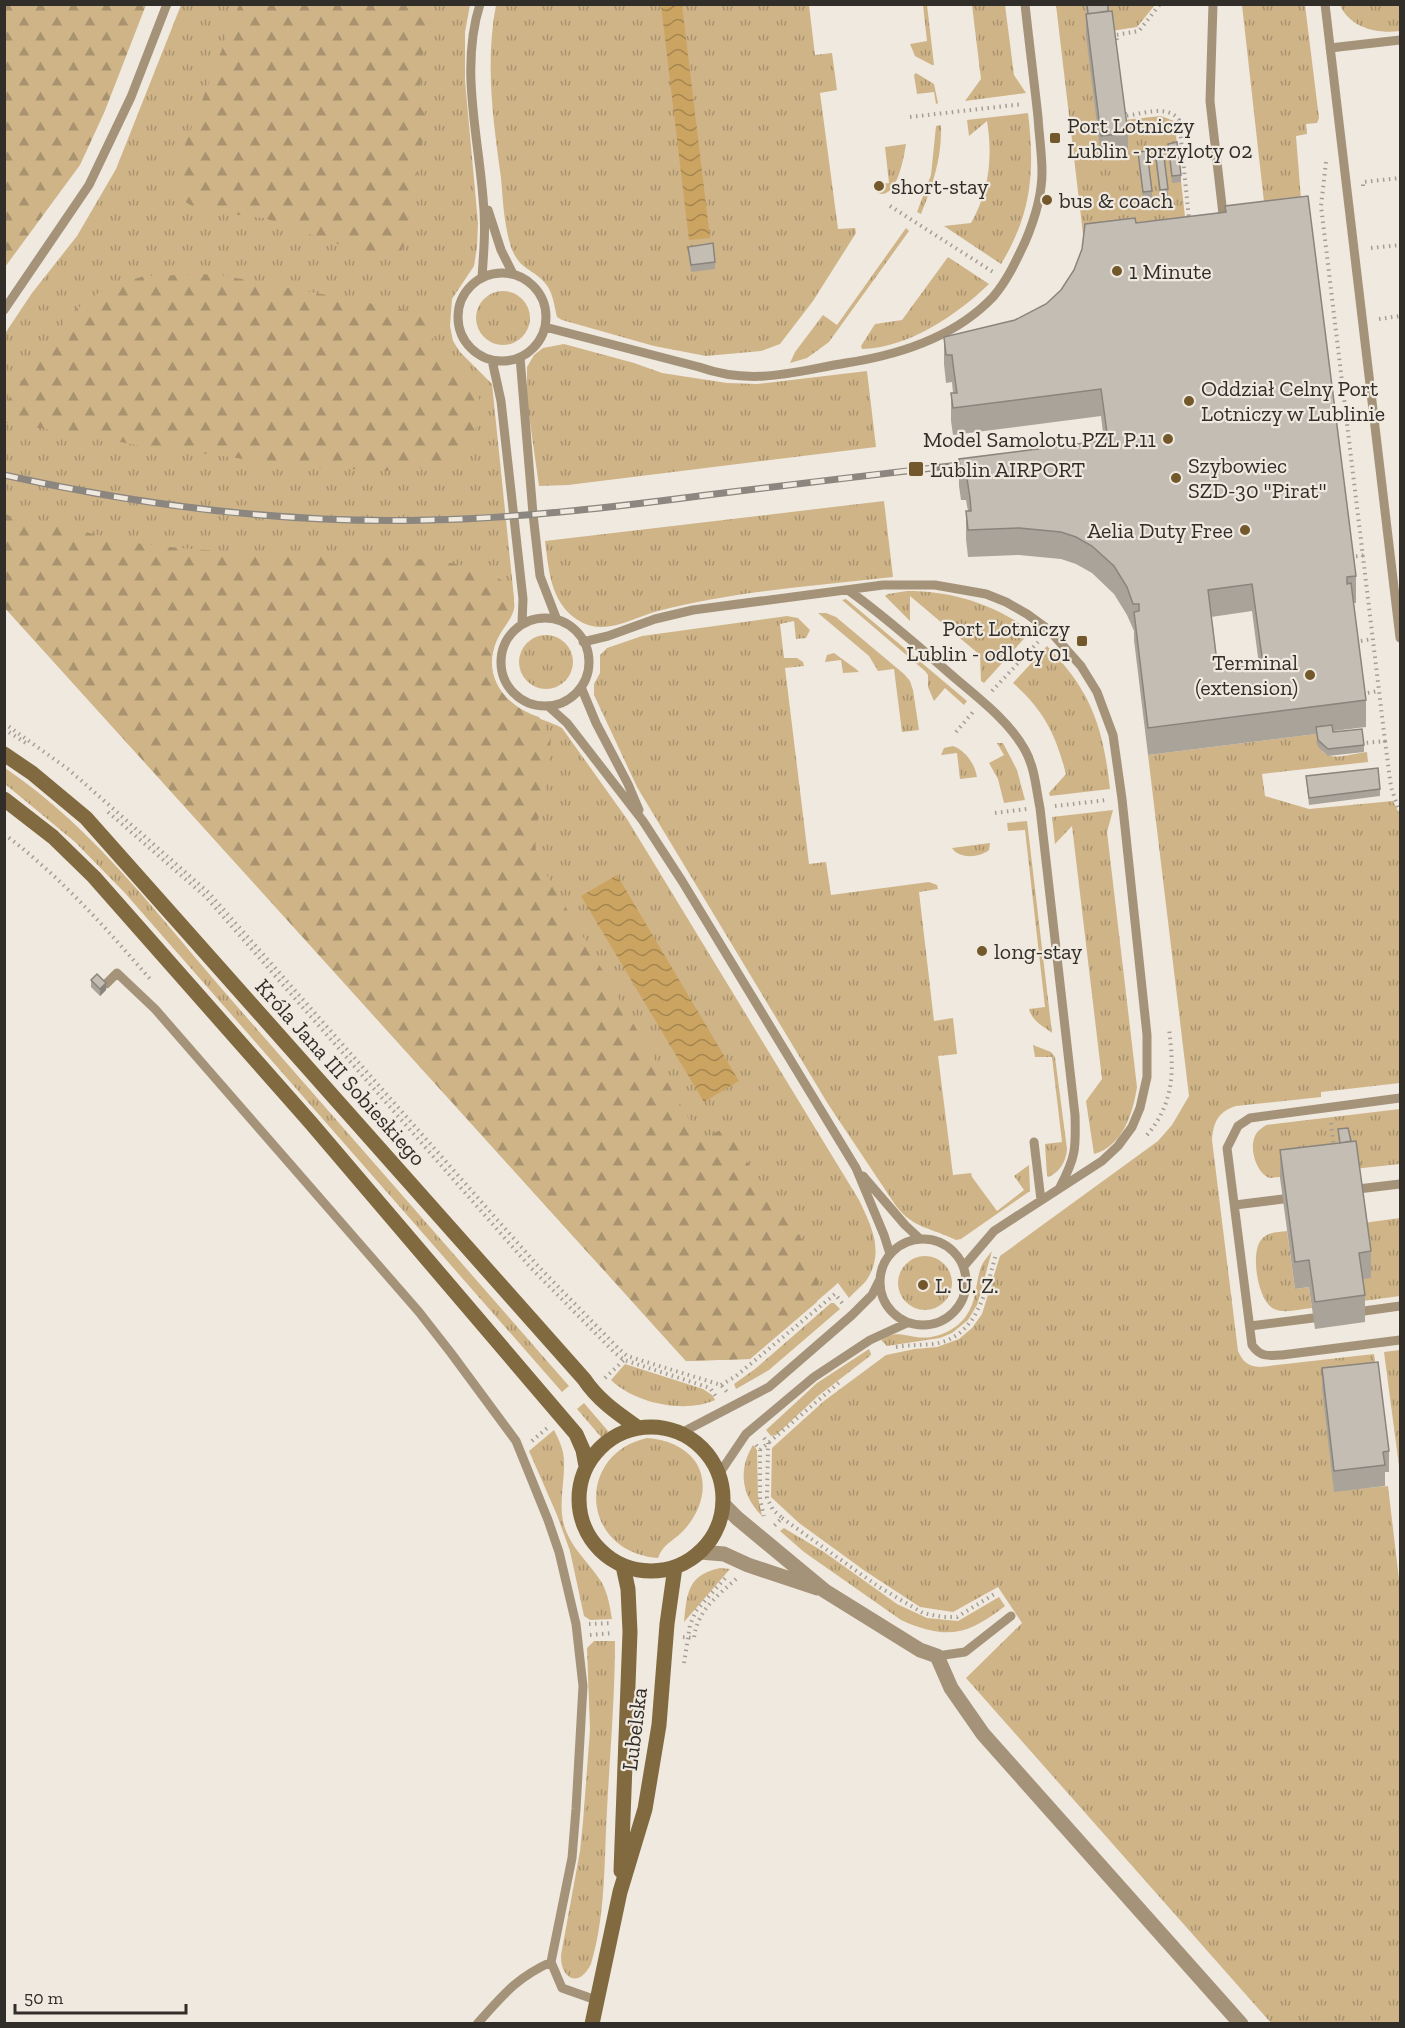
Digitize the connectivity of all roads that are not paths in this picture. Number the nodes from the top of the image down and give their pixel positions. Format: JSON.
{"nodes":[{"id":1,"x":167,"y":4,"type":"edge"},
{"id":2,"x":480,"y":4,"type":"edge"},
{"id":3,"x":1025,"y":4,"type":"edge"},
{"id":4,"x":1213,"y":4,"type":"edge"},
{"id":5,"x":1325,"y":4,"type":"edge"},
{"id":6,"x":1401,"y":40,"type":"edge"},
{"id":7,"x":1330,"y":48,"type":"junction"},
{"id":8,"x":484,"y":200,"type":"junction"},
{"id":9,"x":1226,"y":233,"type":"edge"},
{"id":10,"x":513,"y":273,"type":"junction"},
{"id":11,"x":482,"y":277,"type":"junction"},
{"id":12,"x":4,"y":310,"type":"edge"},
{"id":13,"x":545,"y":327,"type":"junction"},
{"id":14,"x":520,"y":357,"type":"junction"},
{"id":15,"x":492,"y":360,"type":"junction"},
{"id":16,"x":848,"y":590,"type":"junction"},
{"id":17,"x":557,"y":620,"type":"junction"},
{"id":18,"x":522,"y":624,"type":"junction"},
{"id":19,"x":1401,"y":638,"type":"edge"},
{"id":20,"x":584,"y":642,"type":"junction"},
{"id":21,"x":581,"y":687,"type":"junction"},
{"id":22,"x":548,"y":706,"type":"junction"},
{"id":23,"x":4,"y":754,"type":"edge"},
{"id":24,"x":4,"y":799,"type":"edge"},
{"id":25,"x":643,"y":821,"type":"junction"},
{"id":26,"x":106,"y":984,"type":"edge"},
{"id":27,"x":1401,"y":1098,"type":"edge"},
{"id":28,"x":1034,"y":1142,"type":"dead end"},
{"id":29,"x":856,"y":1168,"type":"junction"},
{"id":30,"x":1401,"y":1184,"type":"edge"},
{"id":31,"x":1060,"y":1187,"type":"junction"},
{"id":32,"x":1359,"y":1189,"type":"edge"},
{"id":33,"x":1283,"y":1199,"type":"edge"},
{"id":34,"x":1041,"y":1200,"type":"junction"},
{"id":35,"x":1236,"y":1205,"type":"junction"},
{"id":36,"x":919,"y":1238,"type":"junction"},
{"id":37,"x":890,"y":1254,"type":"junction"},
{"id":38,"x":964,"y":1266,"type":"junction"},
{"id":39,"x":880,"y":1279,"type":"junction"},
{"id":40,"x":1401,"y":1306,"type":"edge"},
{"id":41,"x":1364,"y":1311,"type":"edge"},
{"id":42,"x":1313,"y":1318,"type":"edge"},
{"id":43,"x":908,"y":1323,"type":"junction"},
{"id":44,"x":1250,"y":1326,"type":"junction"},
{"id":45,"x":1401,"y":1340,"type":"edge"},
{"id":46,"x":637,"y":1427,"type":"junction"},
{"id":47,"x":681,"y":1433,"type":"junction"},
{"id":48,"x":586,"y":1466,"type":"junction"},
{"id":49,"x":719,"y":1474,"type":"junction"},
{"id":50,"x":723,"y":1504,"type":"junction"},
{"id":51,"x":700,"y":1552,"type":"junction"},
{"id":52,"x":623,"y":1566,"type":"junction"},
{"id":53,"x":675,"y":1567,"type":"junction"},
{"id":54,"x":825,"y":1591,"type":"junction"},
{"id":55,"x":1011,"y":1616,"type":"dead end"},
{"id":56,"x":937,"y":1656,"type":"junction"},
{"id":57,"x":620,"y":1892,"type":"junction"},
{"id":58,"x":551,"y":1962,"type":"junction"},
{"id":59,"x":596,"y":2000,"type":"junction"},
{"id":60,"x":477,"y":2024,"type":"edge"},
{"id":61,"x":592,"y":2024,"type":"edge"},
{"id":62,"x":1241,"y":2024,"type":"edge"}],
"edges":[{"from":1,"to":12,"type":"lane"},
{"from":2,"to":8,"type":"lane"},
{"from":3,"to":13,"type":"lane"},
{"from":4,"to":9,"type":"lane"},
{"from":5,"to":7,"type":"lane"},
{"from":6,"to":7,"type":"lane"},
{"from":7,"to":19,"type":"lane"},
{"from":8,"to":10,"type":"lane"},
{"from":8,"to":11,"type":"lane"},
{"from":10,"to":11,"type":"lane"},
{"from":10,"to":13,"type":"lane"},
{"from":11,"to":15,"type":"lane"},
{"from":13,"to":14,"type":"lane"},
{"from":14,"to":15,"type":"lane"},
{"from":14,"to":17,"type":"lane"},
{"from":15,"to":18,"type":"lane"},
{"from":16,"to":20,"type":"lane"},
{"from":16,"to":31,"type":"lane"},
{"from":16,"to":31,"type":"lane"},
{"from":17,"to":18,"type":"lane"},
{"from":17,"to":20,"type":"lane"},
{"from":18,"to":22,"type":"lane"},
{"from":20,"to":21,"type":"lane"},
{"from":21,"to":22,"type":"lane"},
{"from":21,"to":25,"type":"lane"},
{"from":22,"to":25,"type":"lane"},
{"from":23,"to":46,"type":"main road","name":"Króla Jana III Sobieskiego"},
{"from":24,"to":48,"type":"main road"},
{"from":25,"to":29,"type":"lane"},
{"from":26,"to":58,"type":"lane"},
{"from":27,"to":35,"type":"lane"},
{"from":28,"to":34,"type":"lane"},
{"from":29,"to":36,"type":"lane"},
{"from":29,"to":37,"type":"lane"},
{"from":30,"to":32,"type":"lane"},
{"from":31,"to":34,"type":"lane"},
{"from":33,"to":35,"type":"lane"},
{"from":34,"to":38,"type":"lane"},
{"from":35,"to":44,"type":"lane"},
{"from":36,"to":37,"type":"lane"},
{"from":36,"to":38,"type":"lane"},
{"from":37,"to":39,"type":"lane"},
{"from":38,"to":43,"type":"lane"},
{"from":39,"to":43,"type":"lane"},
{"from":39,"to":47,"type":"lane"},
{"from":40,"to":41,"type":"lane"},
{"from":42,"to":44,"type":"lane"},
{"from":43,"to":49,"type":"lane"},
{"from":44,"to":45,"type":"lane"},
{"from":46,"to":47,"type":"main road"},
{"from":46,"to":48,"type":"main road"},
{"from":47,"to":49,"type":"main road"},
{"from":48,"to":52,"type":"main road"},
{"from":49,"to":50,"type":"main road"},
{"from":50,"to":51,"type":"main road"},
{"from":50,"to":54,"type":"street"},
{"from":51,"to":53,"type":"main road"},
{"from":51,"to":54,"type":"street"},
{"from":52,"to":53,"type":"main road"},
{"from":52,"to":57,"type":"main road","name":"Lubelska"},
{"from":53,"to":57,"type":"main road","name":"Lubelska"},
{"from":54,"to":56,"type":"street"},
{"from":55,"to":56,"type":"lane"},
{"from":56,"to":62,"type":"street"},
{"from":57,"to":59,"type":"main road","name":"Lubelska"},
{"from":58,"to":59,"type":"lane"},
{"from":58,"to":60,"type":"lane"},
{"from":59,"to":61,"type":"main road","name":"Lubelska"}]}
